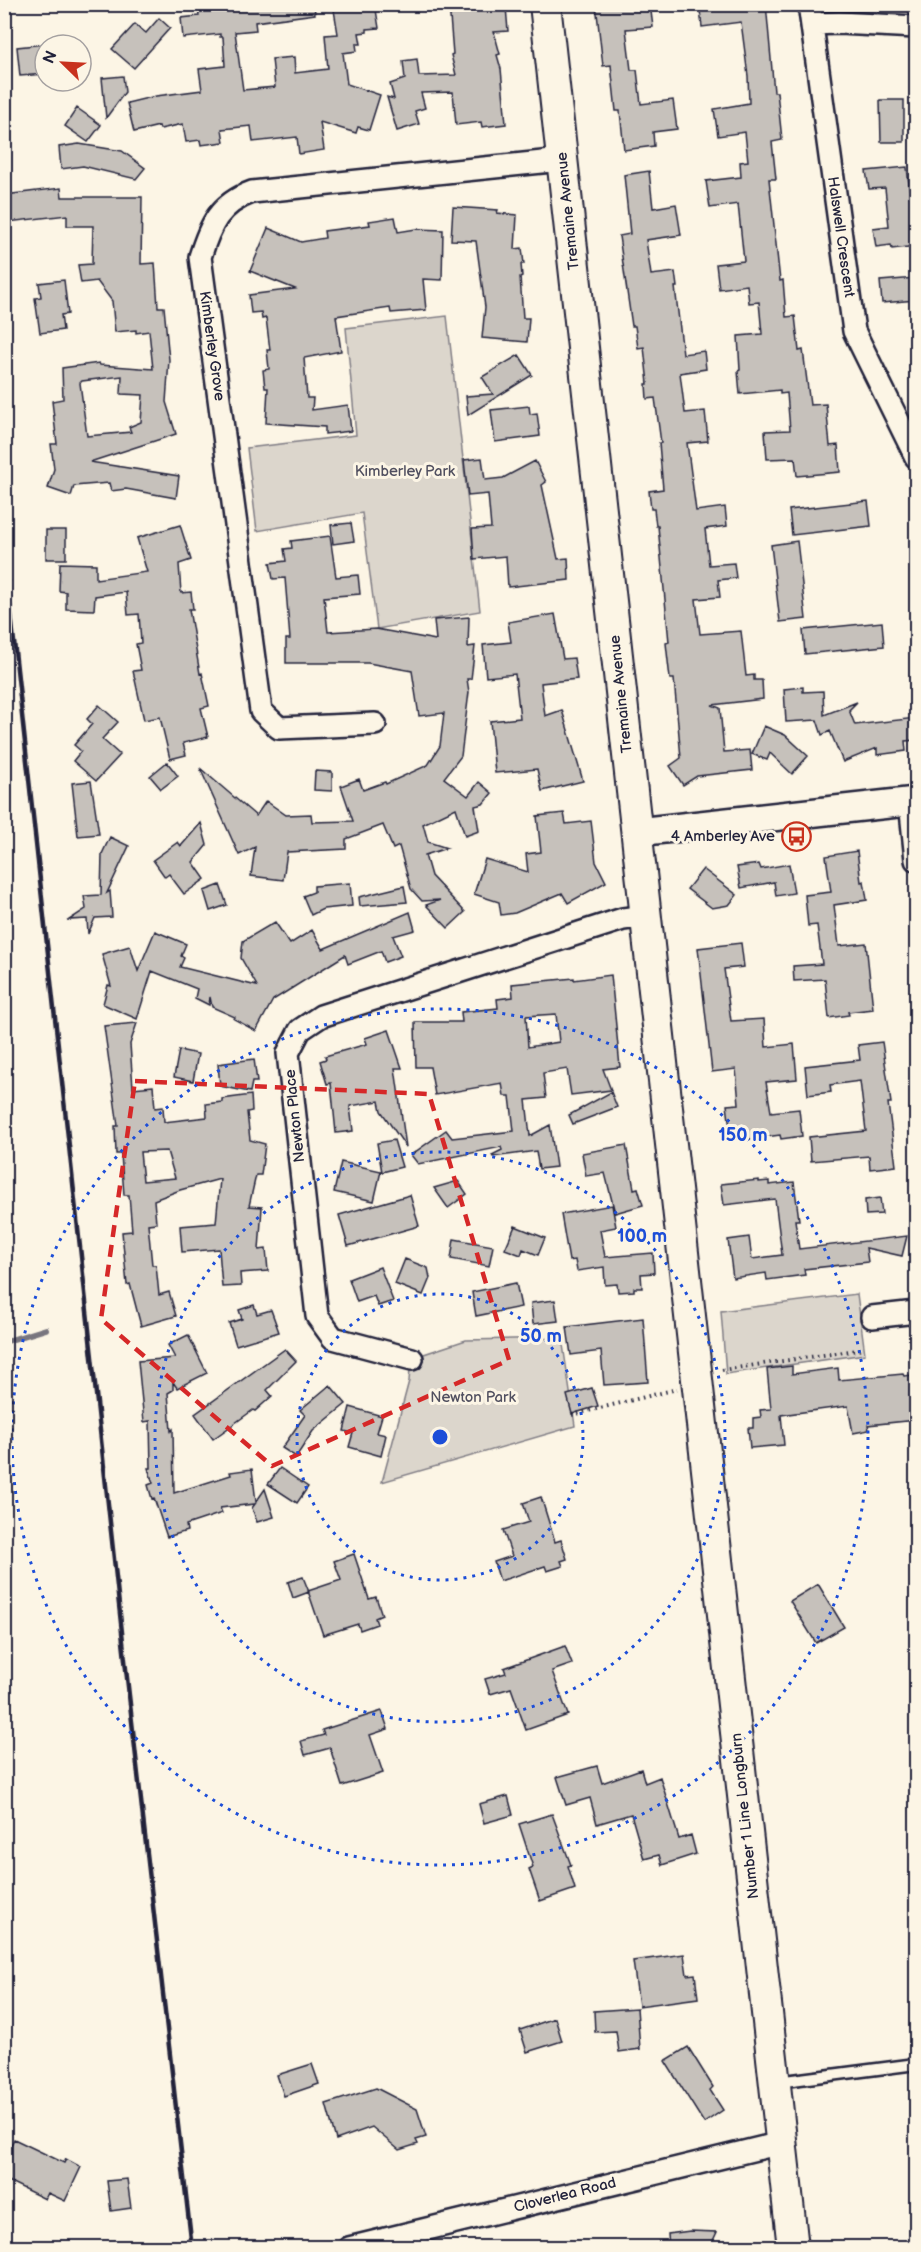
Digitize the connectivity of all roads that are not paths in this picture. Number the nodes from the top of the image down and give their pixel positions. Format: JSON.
{"nodes":[{"id":1,"x":545,"y":4,"type":"edge"},
{"id":2,"x":811,"y":14,"type":"edge"},
{"id":3,"x":916,"y":27,"type":"edge"},
{"id":4,"x":562,"y":160,"type":"junction"},
{"id":5,"x":916,"y":457,"type":"edge"},
{"id":6,"x":375,"y":724,"type":"dead end"},
{"id":7,"x":913,"y":802,"type":"edge"},
{"id":8,"x":637,"y":832,"type":"junction"},
{"id":9,"x":916,"y":860,"type":"edge"},
{"id":10,"x":646,"y":916,"type":"junction"},
{"id":11,"x":916,"y":1312,"type":"edge"},
{"id":12,"x":872,"y":1317,"type":"dead end"},
{"id":13,"x":412,"y":1359,"type":"dead end"},
{"id":14,"x":710,"y":1377,"type":"joint"},
{"id":15,"x":916,"y":2064,"type":"edge"},
{"id":16,"x":774,"y":2082,"type":"junction"},
{"id":17,"x":781,"y":2143,"type":"junction"},
{"id":18,"x":350,"y":2247,"type":"edge"},
{"id":19,"x":793,"y":2247,"type":"edge"}],
"edges":[{"from":1,"to":4,"type":"main road","name":"Tremaine Avenue"},
{"from":2,"to":3,"type":"street"},
{"from":2,"to":5,"type":"street","name":"Halswell Crescent"},
{"from":4,"to":6,"type":"street","name":"Kimberley Grove"},
{"from":4,"to":8,"type":"main road","name":"Tremaine Avenue"},
{"from":7,"to":8,"type":"street"},
{"from":7,"to":9,"type":"street"},
{"from":8,"to":10,"type":"main road","name":"Tremaine Avenue"},
{"from":10,"to":13,"type":"street","name":"Newton Place"},
{"from":10,"to":14,"type":"main road","name":"Tremaine Avenue"},
{"from":11,"to":12,"type":"street"},
{"from":14,"to":16,"type":"main road","name":"Number 1 Line Longburn"},
{"from":15,"to":16,"type":"lane"},
{"from":16,"to":17,"type":"main road","name":"Number 1 Line Longburn"},
{"from":17,"to":18,"type":"street","name":"Cloverlea Road"},
{"from":17,"to":19,"type":"main road","name":"Number 1 Line Longburn"}]}
